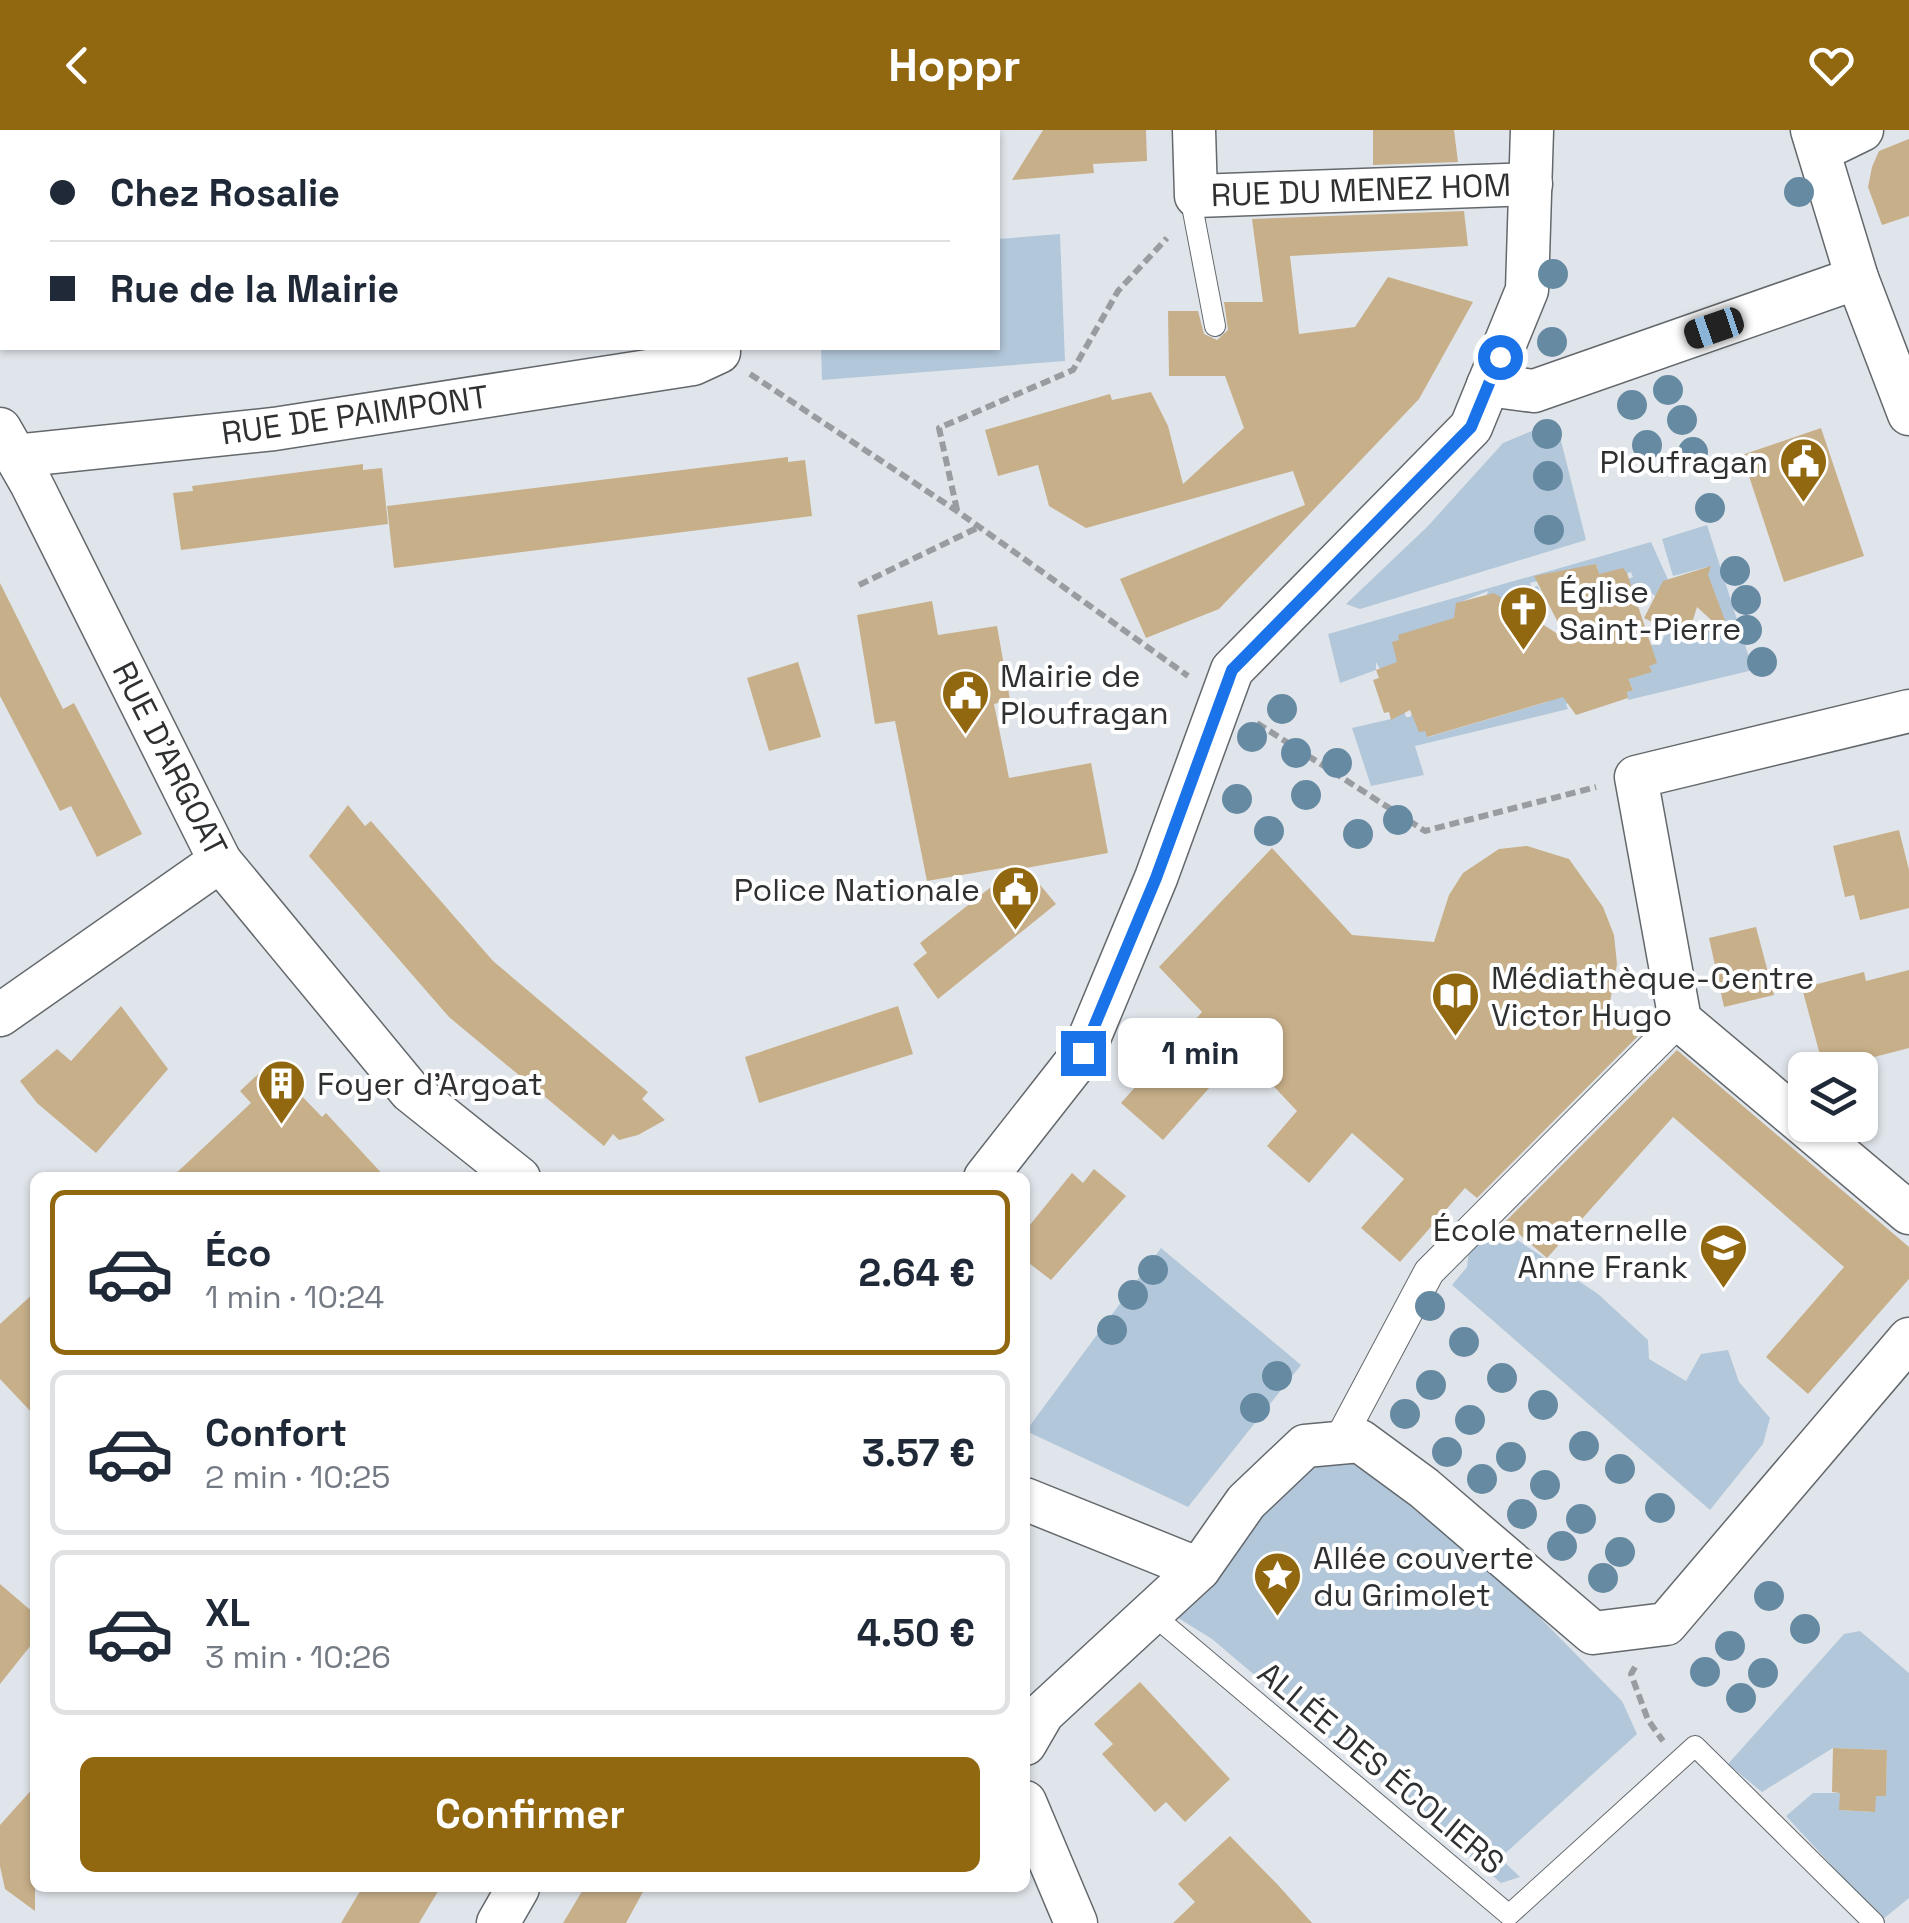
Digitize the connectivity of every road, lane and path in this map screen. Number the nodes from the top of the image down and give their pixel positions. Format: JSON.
{"nodes":[{"id":1,"x":1194,"y":130,"type":"edge"},
{"id":2,"x":1532,"y":130,"type":"edge"},
{"id":3,"x":1862,"y":130,"type":"edge"},
{"id":4,"x":1815,"y":141,"type":"edge"},
{"id":5,"x":1531,"y":184,"type":"junction"},
{"id":6,"x":1194,"y":204,"type":"junction"},
{"id":7,"x":1857,"y":278,"type":"junction"},
{"id":8,"x":1215,"y":326,"type":"dead end"},
{"id":9,"x":719,"y":355,"type":"edge"},
{"id":10,"x":1488,"y":385,"type":"junction"},
{"id":11,"x":1909,"y":414,"type":"edge"},
{"id":12,"x":12,"y":464,"type":"edge"},
{"id":13,"x":958,"y":511,"type":"junction"},
{"id":14,"x":980,"y":527,"type":"junction"},
{"id":15,"x":858,"y":585,"type":"dead end"},
{"id":16,"x":1221,"y":700,"type":"junction"},
{"id":17,"x":1909,"y":711,"type":"edge"},
{"id":18,"x":1636,"y":777,"type":"junction"},
{"id":19,"x":220,"y":861,"type":"junction"},
{"id":20,"x":0,"y":1015,"type":"edge"},
{"id":21,"x":1680,"y":1020,"type":"junction"},
{"id":22,"x":512,"y":1172,"type":"edge"},
{"id":23,"x":989,"y":1172,"type":"edge"},
{"id":24,"x":1909,"y":1213,"type":"edge"},
{"id":25,"x":1909,"y":1339,"type":"edge"},
{"id":26,"x":1339,"y":1441,"type":"junction"},
{"id":27,"x":1030,"y":1501,"type":"edge"},
{"id":28,"x":1199,"y":1569,"type":"junction"},
{"id":29,"x":1151,"y":1613,"type":"junction"},
{"id":30,"x":1642,"y":1653,"type":"dead end"},
{"id":31,"x":1030,"y":1735,"type":"edge"},
{"id":32,"x":1678,"y":1762,"type":"junction"},
{"id":33,"x":1030,"y":1815,"type":"edge"},
{"id":34,"x":516,"y":1892,"type":"edge"},
{"id":35,"x":498,"y":1923,"type":"edge"},
{"id":36,"x":1076,"y":1923,"type":"edge"},
{"id":37,"x":1874,"y":1923,"type":"edge"}],
"edges":[{"from":1,"to":6,"type":"street","name":"RUE DU MENEZ HOM"},
{"from":2,"to":5,"type":"street"},
{"from":3,"to":4,"type":"street"},
{"from":4,"to":7,"type":"street"},
{"from":5,"to":6,"type":"street","name":"RUE DU MENEZ HOM"},
{"from":5,"to":10,"type":"street"},
{"from":6,"to":8,"type":"lane"},
{"from":6,"to":13,"type":"path"},
{"from":7,"to":10,"type":"street"},
{"from":7,"to":11,"type":"street"},
{"from":9,"to":12,"type":"street","name":"RUE DE PAIMPONT"},
{"from":9,"to":13,"type":"path"},
{"from":10,"to":16,"type":"street"},
{"from":12,"to":19,"type":"street","name":"RUE D'ARGOAT"},
{"from":13,"to":14,"type":"path"},
{"from":14,"to":15,"type":"path"},
{"from":14,"to":16,"type":"path"},
{"from":16,"to":18,"type":"path"},
{"from":16,"to":23,"type":"street"},
{"from":17,"to":18,"type":"street"},
{"from":18,"to":21,"type":"street"},
{"from":19,"to":20,"type":"street"},
{"from":19,"to":22,"type":"street","name":"RUE D'ARGOAT"},
{"from":21,"to":24,"type":"street"},
{"from":21,"to":26,"type":"street"},
{"from":25,"to":26,"type":"street"},
{"from":26,"to":28,"type":"street"},
{"from":27,"to":28,"type":"street"},
{"from":28,"to":29,"type":"street"},
{"from":29,"to":31,"type":"street"},
{"from":29,"to":32,"type":"lane","name":"ALLÉE DES ÉCOLIERS"},
{"from":30,"to":32,"type":"path"},
{"from":32,"to":37,"type":"lane"},
{"from":33,"to":36,"type":"street"},
{"from":34,"to":35,"type":"street"}]}
